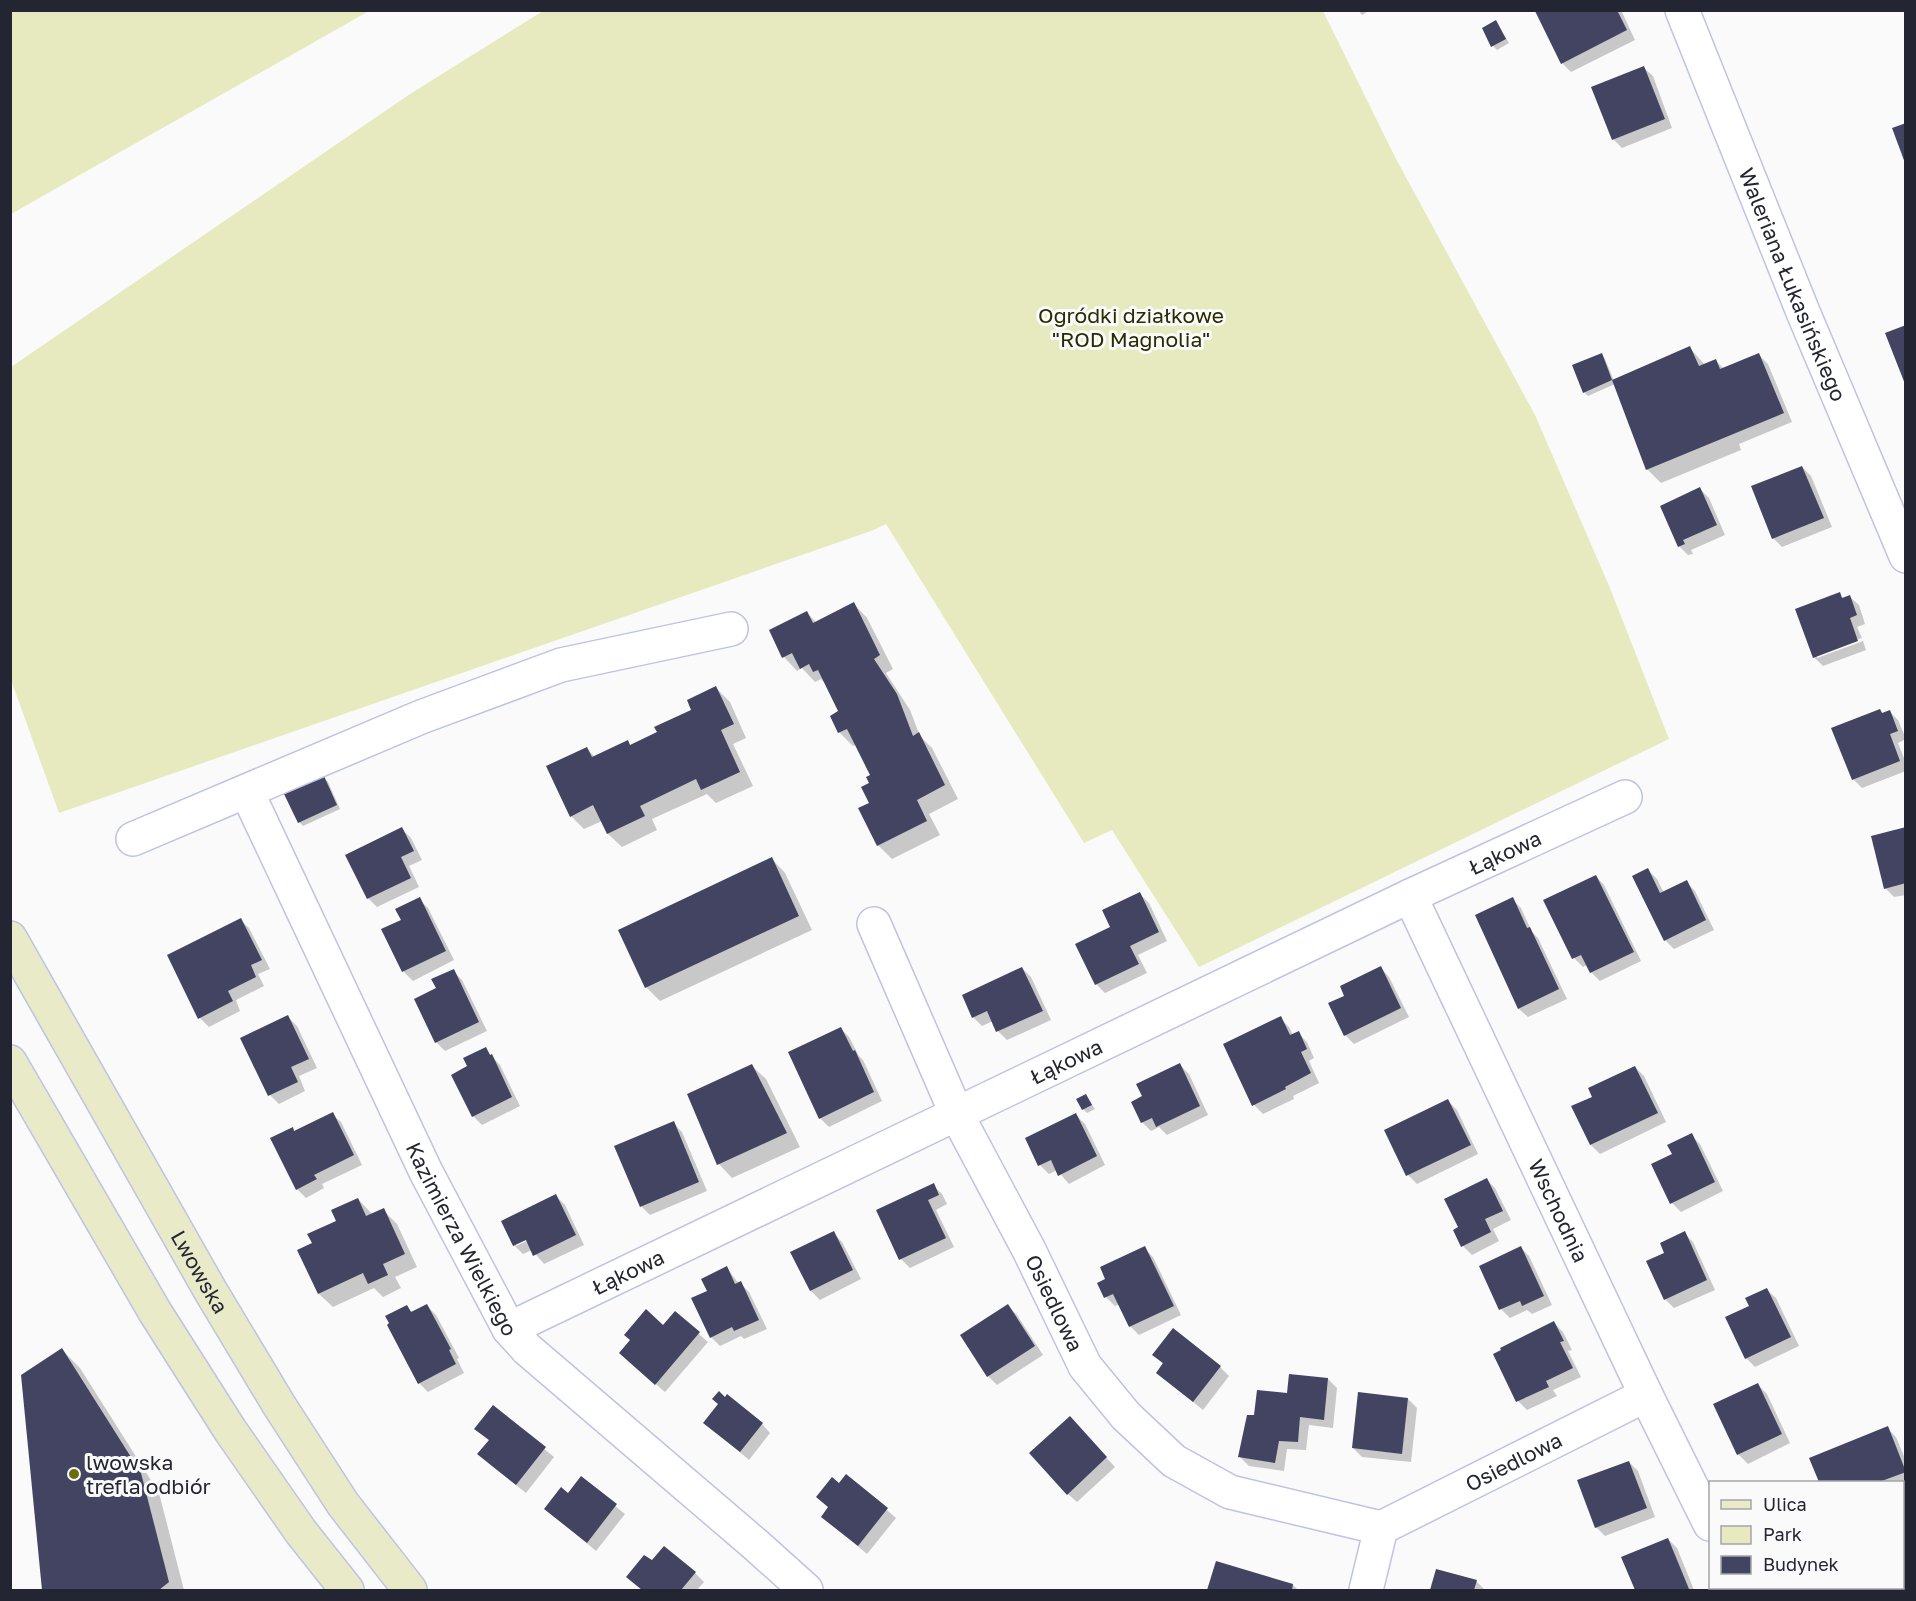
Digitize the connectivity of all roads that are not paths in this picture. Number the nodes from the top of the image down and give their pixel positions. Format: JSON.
{"nodes":[{"id":1,"x":1682,"y":10,"type":"edge"},
{"id":2,"x":1905,"y":556,"type":"edge"},
{"id":3,"x":731,"y":629,"type":"dead end"},
{"id":4,"x":247,"y":792,"type":"junction"},
{"id":5,"x":1625,"y":797,"type":"dead end"},
{"id":6,"x":133,"y":839,"type":"dead end"},
{"id":7,"x":1410,"y":896,"type":"junction"},
{"id":8,"x":874,"y":924,"type":"dead end"},
{"id":9,"x":10,"y":938,"type":"edge"},
{"id":10,"x":10,"y":1062,"type":"edge"},
{"id":11,"x":957,"y":1115,"type":"junction"},
{"id":12,"x":509,"y":1329,"type":"junction"},
{"id":13,"x":1646,"y":1395,"type":"junction"},
{"id":14,"x":1709,"y":1522,"type":"edge"},
{"id":15,"x":1381,"y":1528,"type":"junction"},
{"id":16,"x":346,"y":1590,"type":"edge"},
{"id":17,"x":410,"y":1590,"type":"edge"},
{"id":18,"x":806,"y":1590,"type":"edge"},
{"id":19,"x":1366,"y":1590,"type":"edge"}],
"edges":[{"from":1,"to":2,"type":"street","name":"Waleriana Łukasińskiego"},
{"from":3,"to":4,"type":"street"},
{"from":4,"to":6,"type":"street"},
{"from":4,"to":12,"type":"street","name":"Kazimierza Wielkiego"},
{"from":5,"to":7,"type":"street","name":"Łąkowa"},
{"from":7,"to":11,"type":"street","name":"Łąkowa"},
{"from":7,"to":13,"type":"street","name":"Wschodnia"},
{"from":8,"to":11,"type":"street","name":"Osiedlowa"},
{"from":9,"to":17,"type":"main road","name":"Lwowska"},
{"from":10,"to":16,"type":"main road"},
{"from":11,"to":12,"type":"street","name":"Łąkowa"},
{"from":11,"to":15,"type":"street","name":"Osiedlowa"},
{"from":12,"to":18,"type":"street","name":"Kazimierza Wielkiego"},
{"from":13,"to":14,"type":"street","name":"Wschodnia"},
{"from":13,"to":15,"type":"street","name":"Osiedlowa"},
{"from":15,"to":19,"type":"street"}]}
